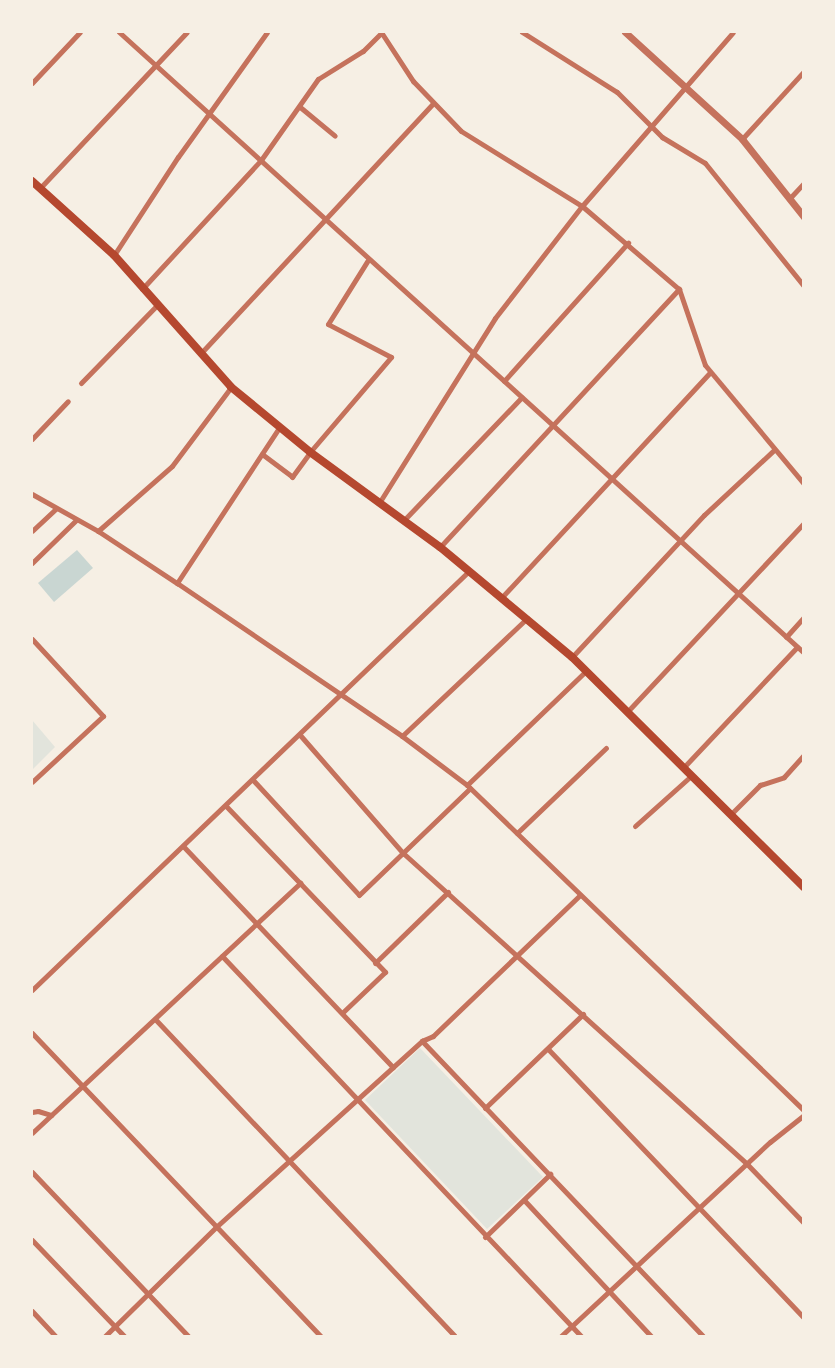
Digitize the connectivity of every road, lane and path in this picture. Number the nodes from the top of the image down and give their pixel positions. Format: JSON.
{"nodes":[{"id":1,"x":80,"y":32,"type":"edge"},
{"id":2,"x":118,"y":32,"type":"edge"},
{"id":3,"x":187,"y":32,"type":"edge"},
{"id":4,"x":267,"y":32,"type":"edge"},
{"id":5,"x":381,"y":32,"type":"edge"},
{"id":6,"x":522,"y":32,"type":"edge"},
{"id":7,"x":626,"y":32,"type":"edge"},
{"id":8,"x":733,"y":32,"type":"edge"},
{"id":9,"x":156,"y":65,"type":"junction"},
{"id":10,"x":803,"y":71,"type":"edge"},
{"id":11,"x":32,"y":83,"type":"edge"},
{"id":12,"x":684,"y":87,"type":"junction"},
{"id":13,"x":432,"y":104,"type":"junction"},
{"id":14,"x":300,"y":107,"type":"junction"},
{"id":15,"x":209,"y":113,"type":"junction"},
{"id":16,"x":652,"y":127,"type":"junction"},
{"id":17,"x":335,"y":136,"type":"dead end"},
{"id":18,"x":742,"y":139,"type":"junction"},
{"id":19,"x":261,"y":160,"type":"junction"},
{"id":20,"x":32,"y":181,"type":"edge"},
{"id":21,"x":803,"y":183,"type":"edge"},
{"id":22,"x":40,"y":188,"type":"junction"},
{"id":23,"x":789,"y":199,"type":"junction"},
{"id":24,"x":582,"y":206,"type":"junction"},
{"id":25,"x":803,"y":217,"type":"edge"},
{"id":26,"x":325,"y":220,"type":"junction"},
{"id":27,"x":628,"y":243,"type":"junction"},
{"id":28,"x":114,"y":255,"type":"junction"},
{"id":29,"x":368,"y":260,"type":"junction"},
{"id":30,"x":803,"y":286,"type":"edge"},
{"id":31,"x":142,"y":289,"type":"junction"},
{"id":32,"x":679,"y":289,"type":"junction"},
{"id":33,"x":157,"y":306,"type":"junction"},
{"id":34,"x":201,"y":353,"type":"junction"},
{"id":35,"x":471,"y":353,"type":"junction"},
{"id":36,"x":710,"y":372,"type":"junction"},
{"id":37,"x":504,"y":381,"type":"junction"},
{"id":38,"x":81,"y":383,"type":"dead end"},
{"id":39,"x":231,"y":387,"type":"junction"},
{"id":40,"x":522,"y":397,"type":"junction"},
{"id":41,"x":68,"y":401,"type":"dead end"},
{"id":42,"x":554,"y":424,"type":"junction"},
{"id":43,"x":279,"y":428,"type":"junction"},
{"id":44,"x":32,"y":439,"type":"edge"},
{"id":45,"x":774,"y":450,"type":"junction"},
{"id":46,"x":310,"y":452,"type":"junction"},
{"id":47,"x":262,"y":454,"type":"junction"},
{"id":48,"x":611,"y":478,"type":"junction"},
{"id":49,"x":803,"y":484,"type":"edge"},
{"id":50,"x":32,"y":494,"type":"edge"},
{"id":51,"x":379,"y":503,"type":"junction"},
{"id":52,"x":56,"y":509,"type":"junction"},
{"id":53,"x":76,"y":520,"type":"junction"},
{"id":54,"x":404,"y":520,"type":"junction"},
{"id":55,"x":803,"y":523,"type":"edge"},
{"id":56,"x":32,"y":531,"type":"edge"},
{"id":57,"x":98,"y":531,"type":"junction"},
{"id":58,"x":680,"y":541,"type":"junction"},
{"id":59,"x":440,"y":547,"type":"junction"},
{"id":60,"x":32,"y":563,"type":"edge"},
{"id":61,"x":469,"y":571,"type":"junction"},
{"id":62,"x":177,"y":583,"type":"junction"},
{"id":63,"x":739,"y":594,"type":"junction"},
{"id":64,"x":502,"y":597,"type":"junction"},
{"id":65,"x":803,"y":617,"type":"edge"},
{"id":66,"x":527,"y":618,"type":"junction"},
{"id":67,"x":786,"y":637,"type":"junction"},
{"id":68,"x":32,"y":639,"type":"edge"},
{"id":69,"x":797,"y":647,"type":"junction"},
{"id":70,"x":803,"y":653,"type":"edge"},
{"id":71,"x":572,"y":657,"type":"junction"},
{"id":72,"x":587,"y":671,"type":"junction"},
{"id":73,"x":341,"y":694,"type":"junction"},
{"id":74,"x":627,"y":712,"type":"junction"},
{"id":75,"x":300,"y":735,"type":"junction"},
{"id":76,"x":402,"y":736,"type":"junction"},
{"id":77,"x":606,"y":748,"type":"dead end"},
{"id":78,"x":803,"y":755,"type":"edge"},
{"id":79,"x":683,"y":768,"type":"junction"},
{"id":80,"x":691,"y":776,"type":"junction"},
{"id":81,"x":253,"y":780,"type":"junction"},
{"id":82,"x":32,"y":782,"type":"edge"},
{"id":83,"x":469,"y":787,"type":"junction"},
{"id":84,"x":226,"y":806,"type":"junction"},
{"id":85,"x":731,"y":814,"type":"junction"},
{"id":86,"x":635,"y":825,"type":"dead end"},
{"id":87,"x":517,"y":833,"type":"junction"},
{"id":88,"x":183,"y":846,"type":"junction"},
{"id":89,"x":403,"y":853,"type":"junction"},
{"id":90,"x":803,"y":872,"type":"edge"},
{"id":91,"x":796,"y":880,"type":"junction"},
{"id":92,"x":300,"y":883,"type":"junction"},
{"id":93,"x":803,"y":887,"type":"edge"},
{"id":94,"x":448,"y":892,"type":"junction"},
{"id":95,"x":580,"y":895,"type":"junction"},
{"id":96,"x":256,"y":925,"type":"junction"},
{"id":97,"x":222,"y":956,"type":"junction"},
{"id":98,"x":519,"y":956,"type":"junction"},
{"id":99,"x":375,"y":963,"type":"junction"},
{"id":100,"x":32,"y":989,"type":"edge"},
{"id":101,"x":342,"y":1013,"type":"junction"},
{"id":102,"x":583,"y":1014,"type":"junction"},
{"id":103,"x":155,"y":1019,"type":"junction"},
{"id":104,"x":32,"y":1032,"type":"edge"},
{"id":105,"x":422,"y":1041,"type":"junction"},
{"id":106,"x":548,"y":1049,"type":"junction"},
{"id":107,"x":393,"y":1066,"type":"junction"},
{"id":108,"x":83,"y":1087,"type":"junction"},
{"id":109,"x":358,"y":1099,"type":"junction"},
{"id":110,"x":485,"y":1108,"type":"junction"},
{"id":111,"x":803,"y":1110,"type":"edge"},
{"id":112,"x":32,"y":1112,"type":"edge"},
{"id":113,"x":51,"y":1115,"type":"junction"},
{"id":114,"x":32,"y":1133,"type":"edge"},
{"id":115,"x":288,"y":1161,"type":"junction"},
{"id":116,"x":747,"y":1164,"type":"junction"},
{"id":117,"x":32,"y":1171,"type":"edge"},
{"id":118,"x":550,"y":1174,"type":"junction"},
{"id":119,"x":524,"y":1200,"type":"junction"},
{"id":120,"x":699,"y":1207,"type":"junction"},
{"id":121,"x":803,"y":1223,"type":"edge"},
{"id":122,"x":216,"y":1227,"type":"junction"},
{"id":123,"x":485,"y":1237,"type":"junction"},
{"id":124,"x":32,"y":1240,"type":"edge"},
{"id":125,"x":636,"y":1265,"type":"junction"},
{"id":126,"x":608,"y":1292,"type":"junction"},
{"id":127,"x":149,"y":1296,"type":"junction"},
{"id":128,"x":32,"y":1311,"type":"edge"},
{"id":129,"x":803,"y":1318,"type":"edge"},
{"id":130,"x":114,"y":1327,"type":"junction"},
{"id":131,"x":572,"y":1327,"type":"junction"},
{"id":132,"x":55,"y":1336,"type":"edge"},
{"id":133,"x":105,"y":1336,"type":"edge"},
{"id":134,"x":124,"y":1336,"type":"edge"},
{"id":135,"x":188,"y":1336,"type":"edge"},
{"id":136,"x":321,"y":1336,"type":"edge"},
{"id":137,"x":455,"y":1336,"type":"edge"},
{"id":138,"x":561,"y":1336,"type":"edge"},
{"id":139,"x":581,"y":1336,"type":"edge"},
{"id":140,"x":651,"y":1336,"type":"edge"},
{"id":141,"x":703,"y":1336,"type":"edge"}],
"edges":[{"from":1,"to":11,"type":"street"},
{"from":2,"to":9,"type":"street"},
{"from":3,"to":9,"type":"street"},
{"from":4,"to":15,"type":"street"},
{"from":5,"to":13,"type":"street"},
{"from":5,"to":14,"type":"street"},
{"from":6,"to":16,"type":"street"},
{"from":7,"to":12,"type":"street"},
{"from":8,"to":12,"type":"street"},
{"from":9,"to":15,"type":"street"},
{"from":9,"to":22,"type":"street"},
{"from":10,"to":18,"type":"street"},
{"from":12,"to":16,"type":"street"},
{"from":12,"to":18,"type":"street"},
{"from":13,"to":24,"type":"street"},
{"from":13,"to":26,"type":"street"},
{"from":14,"to":17,"type":"street"},
{"from":14,"to":19,"type":"street"},
{"from":15,"to":19,"type":"street"},
{"from":15,"to":28,"type":"street"},
{"from":16,"to":24,"type":"street"},
{"from":16,"to":30,"type":"street"},
{"from":18,"to":23,"type":"street"},
{"from":19,"to":26,"type":"street"},
{"from":19,"to":31,"type":"street"},
{"from":20,"to":22,"type":"main road"},
{"from":21,"to":23,"type":"street"},
{"from":22,"to":28,"type":"main road"},
{"from":23,"to":25,"type":"street"},
{"from":24,"to":27,"type":"street"},
{"from":24,"to":35,"type":"street"},
{"from":26,"to":29,"type":"street"},
{"from":26,"to":34,"type":"street"},
{"from":27,"to":32,"type":"street"},
{"from":27,"to":37,"type":"street"},
{"from":28,"to":31,"type":"main road"},
{"from":29,"to":35,"type":"street"},
{"from":29,"to":46,"type":"street"},
{"from":31,"to":33,"type":"main road"},
{"from":32,"to":36,"type":"street"},
{"from":32,"to":42,"type":"street"},
{"from":33,"to":34,"type":"main road"},
{"from":33,"to":38,"type":"street"},
{"from":34,"to":39,"type":"main road"},
{"from":35,"to":37,"type":"street"},
{"from":35,"to":51,"type":"street"},
{"from":36,"to":45,"type":"street"},
{"from":36,"to":48,"type":"street"},
{"from":37,"to":40,"type":"street"},
{"from":39,"to":43,"type":"main road"},
{"from":39,"to":57,"type":"street"},
{"from":40,"to":42,"type":"street"},
{"from":40,"to":54,"type":"street"},
{"from":41,"to":44,"type":"street"},
{"from":42,"to":48,"type":"street"},
{"from":42,"to":59,"type":"street"},
{"from":43,"to":46,"type":"main road"},
{"from":43,"to":47,"type":"street"},
{"from":45,"to":49,"type":"street"},
{"from":45,"to":58,"type":"street"},
{"from":46,"to":47,"type":"street"},
{"from":46,"to":51,"type":"main road"},
{"from":47,"to":62,"type":"street"},
{"from":48,"to":58,"type":"street"},
{"from":48,"to":64,"type":"street"},
{"from":50,"to":52,"type":"street"},
{"from":51,"to":54,"type":"main road"},
{"from":52,"to":53,"type":"street"},
{"from":52,"to":56,"type":"street"},
{"from":53,"to":57,"type":"street"},
{"from":53,"to":60,"type":"street"},
{"from":54,"to":59,"type":"main road"},
{"from":55,"to":63,"type":"street"},
{"from":57,"to":62,"type":"street"},
{"from":58,"to":63,"type":"street"},
{"from":58,"to":71,"type":"street"},
{"from":59,"to":61,"type":"main road"},
{"from":61,"to":64,"type":"main road"},
{"from":61,"to":73,"type":"street"},
{"from":62,"to":73,"type":"street"},
{"from":63,"to":67,"type":"street"},
{"from":63,"to":74,"type":"street"},
{"from":64,"to":66,"type":"main road"},
{"from":65,"to":67,"type":"street"},
{"from":66,"to":71,"type":"main road"},
{"from":66,"to":76,"type":"street"},
{"from":67,"to":69,"type":"street"},
{"from":68,"to":82,"type":"street"},
{"from":69,"to":70,"type":"street"},
{"from":69,"to":79,"type":"street"},
{"from":71,"to":72,"type":"main road"},
{"from":72,"to":74,"type":"main road"},
{"from":72,"to":83,"type":"street"},
{"from":73,"to":75,"type":"street"},
{"from":73,"to":76,"type":"street"},
{"from":74,"to":79,"type":"main road"},
{"from":75,"to":81,"type":"street"},
{"from":75,"to":89,"type":"street"},
{"from":76,"to":83,"type":"street"},
{"from":77,"to":87,"type":"street"},
{"from":78,"to":85,"type":"street"},
{"from":79,"to":80,"type":"main road"},
{"from":80,"to":85,"type":"main road"},
{"from":80,"to":86,"type":"street"},
{"from":81,"to":84,"type":"street"},
{"from":81,"to":89,"type":"street"},
{"from":83,"to":87,"type":"street"},
{"from":83,"to":89,"type":"street"},
{"from":84,"to":88,"type":"street"},
{"from":84,"to":92,"type":"street"},
{"from":85,"to":91,"type":"main road"},
{"from":87,"to":95,"type":"street"},
{"from":88,"to":96,"type":"street"},
{"from":88,"to":100,"type":"street"},
{"from":89,"to":94,"type":"street"},
{"from":90,"to":91,"type":"street"},
{"from":91,"to":93,"type":"main road"},
{"from":92,"to":96,"type":"street"},
{"from":92,"to":99,"type":"street"},
{"from":94,"to":98,"type":"street"},
{"from":94,"to":99,"type":"street"},
{"from":95,"to":98,"type":"street"},
{"from":95,"to":111,"type":"street"},
{"from":96,"to":97,"type":"street"},
{"from":96,"to":101,"type":"street"},
{"from":97,"to":103,"type":"street"},
{"from":97,"to":109,"type":"street"},
{"from":98,"to":102,"type":"street"},
{"from":98,"to":105,"type":"street"},
{"from":99,"to":101,"type":"street"},
{"from":101,"to":107,"type":"street"},
{"from":102,"to":106,"type":"street"},
{"from":102,"to":116,"type":"street"},
{"from":103,"to":108,"type":"street"},
{"from":103,"to":115,"type":"street"},
{"from":104,"to":108,"type":"street"},
{"from":105,"to":107,"type":"street"},
{"from":105,"to":110,"type":"street"},
{"from":106,"to":110,"type":"street"},
{"from":106,"to":120,"type":"street"},
{"from":107,"to":109,"type":"street"},
{"from":108,"to":113,"type":"street"},
{"from":108,"to":122,"type":"street"},
{"from":109,"to":115,"type":"street"},
{"from":109,"to":123,"type":"street"},
{"from":110,"to":118,"type":"street"},
{"from":111,"to":116,"type":"street"},
{"from":112,"to":113,"type":"street"},
{"from":113,"to":114,"type":"street"},
{"from":115,"to":122,"type":"street"},
{"from":115,"to":137,"type":"street"},
{"from":116,"to":120,"type":"street"},
{"from":116,"to":121,"type":"street"},
{"from":117,"to":127,"type":"street"},
{"from":118,"to":119,"type":"street"},
{"from":118,"to":125,"type":"street"},
{"from":119,"to":123,"type":"street"},
{"from":119,"to":126,"type":"street"},
{"from":120,"to":125,"type":"street"},
{"from":120,"to":129,"type":"street"},
{"from":122,"to":127,"type":"street"},
{"from":122,"to":136,"type":"street"},
{"from":123,"to":131,"type":"street"},
{"from":124,"to":130,"type":"street"},
{"from":125,"to":126,"type":"street"},
{"from":125,"to":141,"type":"street"},
{"from":126,"to":131,"type":"street"},
{"from":126,"to":140,"type":"street"},
{"from":127,"to":130,"type":"street"},
{"from":127,"to":135,"type":"street"},
{"from":128,"to":132,"type":"street"},
{"from":130,"to":133,"type":"street"},
{"from":130,"to":134,"type":"street"},
{"from":131,"to":138,"type":"street"},
{"from":131,"to":139,"type":"street"}]}
